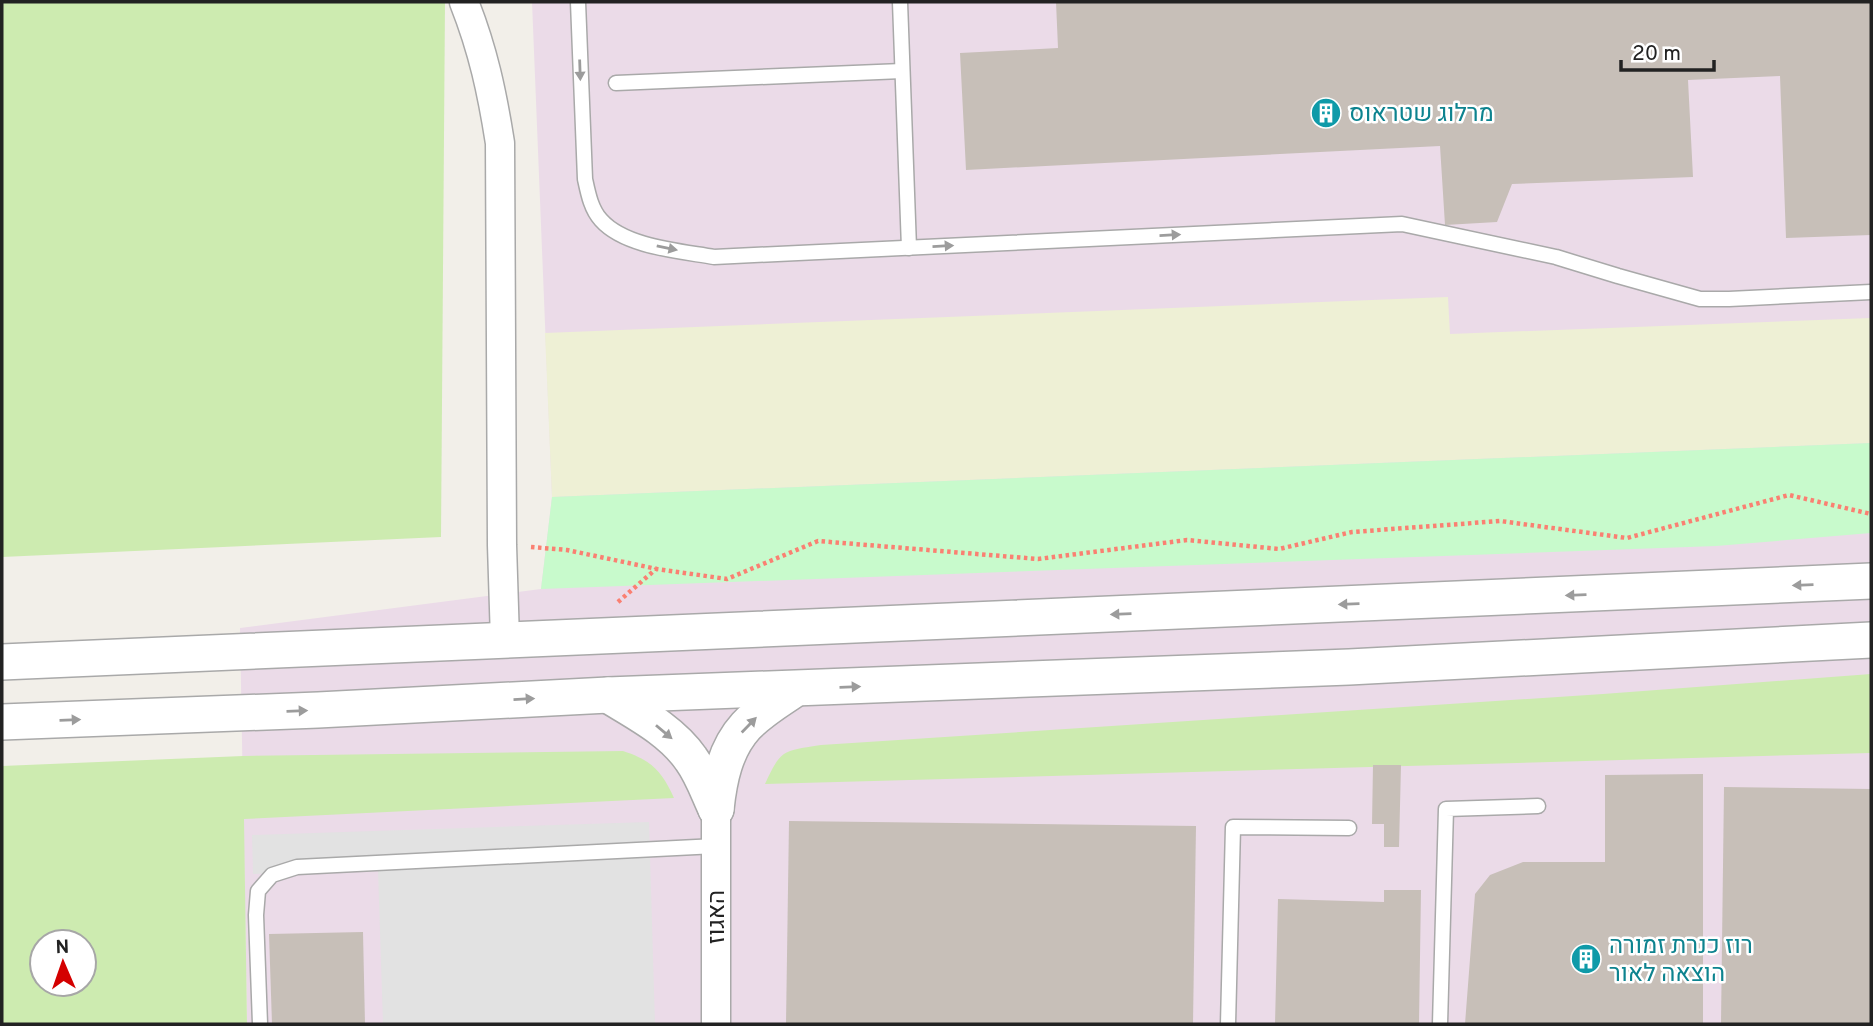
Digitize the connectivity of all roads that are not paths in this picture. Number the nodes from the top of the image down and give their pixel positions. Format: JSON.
{"nodes":[{"id":1,"x":464,"y":2,"type":"edge"},
{"id":2,"x":578,"y":2,"type":"edge"},
{"id":3,"x":900,"y":2,"type":"edge"},
{"id":4,"x":902,"y":72,"type":"junction"},
{"id":5,"x":616,"y":83,"type":"dead end"},
{"id":6,"x":909,"y":248,"type":"junction"},
{"id":7,"x":1871,"y":292,"type":"edge"},
{"id":8,"x":1871,"y":581,"type":"edge"},
{"id":9,"x":505,"y":640,"type":"junction"},
{"id":10,"x":1871,"y":640,"type":"edge"},
{"id":11,"x":2,"y":662,"type":"edge"},
{"id":12,"x":795,"y":689,"type":"junction"},
{"id":13,"x":608,"y":695,"type":"junction"},
{"id":14,"x":2,"y":722,"type":"edge"},
{"id":15,"x":1538,"y":806,"type":"dead end"},
{"id":16,"x":716,"y":809,"type":"junction"},
{"id":17,"x":1349,"y":828,"type":"dead end"},
{"id":18,"x":716,"y":846,"type":"junction"},
{"id":19,"x":260,"y":1024,"type":"edge"},
{"id":20,"x":716,"y":1024,"type":"edge"},
{"id":21,"x":1228,"y":1024,"type":"edge"},
{"id":22,"x":1440,"y":1024,"type":"edge"}],
"edges":[{"from":1,"to":9,"type":"street"},
{"from":2,"to":6,"type":"lane","one_way":true},
{"from":3,"to":4,"type":"lane"},
{"from":4,"to":5,"type":"lane"},
{"from":4,"to":6,"type":"lane"},
{"from":6,"to":7,"type":"lane","one_way":true},
{"from":8,"to":9,"type":"street","one_way":true},
{"from":9,"to":11,"type":"street"},
{"from":12,"to":10,"type":"street","one_way":true},
{"from":12,"to":13,"type":"street"},
{"from":16,"to":12,"type":"street","one_way":true},
{"from":14,"to":13,"type":"street","one_way":true},
{"from":13,"to":16,"type":"street","one_way":true},
{"from":15,"to":22,"type":"lane"},
{"from":16,"to":18,"type":"street","name":"האגוז"},
{"from":17,"to":21,"type":"lane"},
{"from":18,"to":19,"type":"lane"},
{"from":18,"to":20,"type":"street","name":"האגוז"}]}
